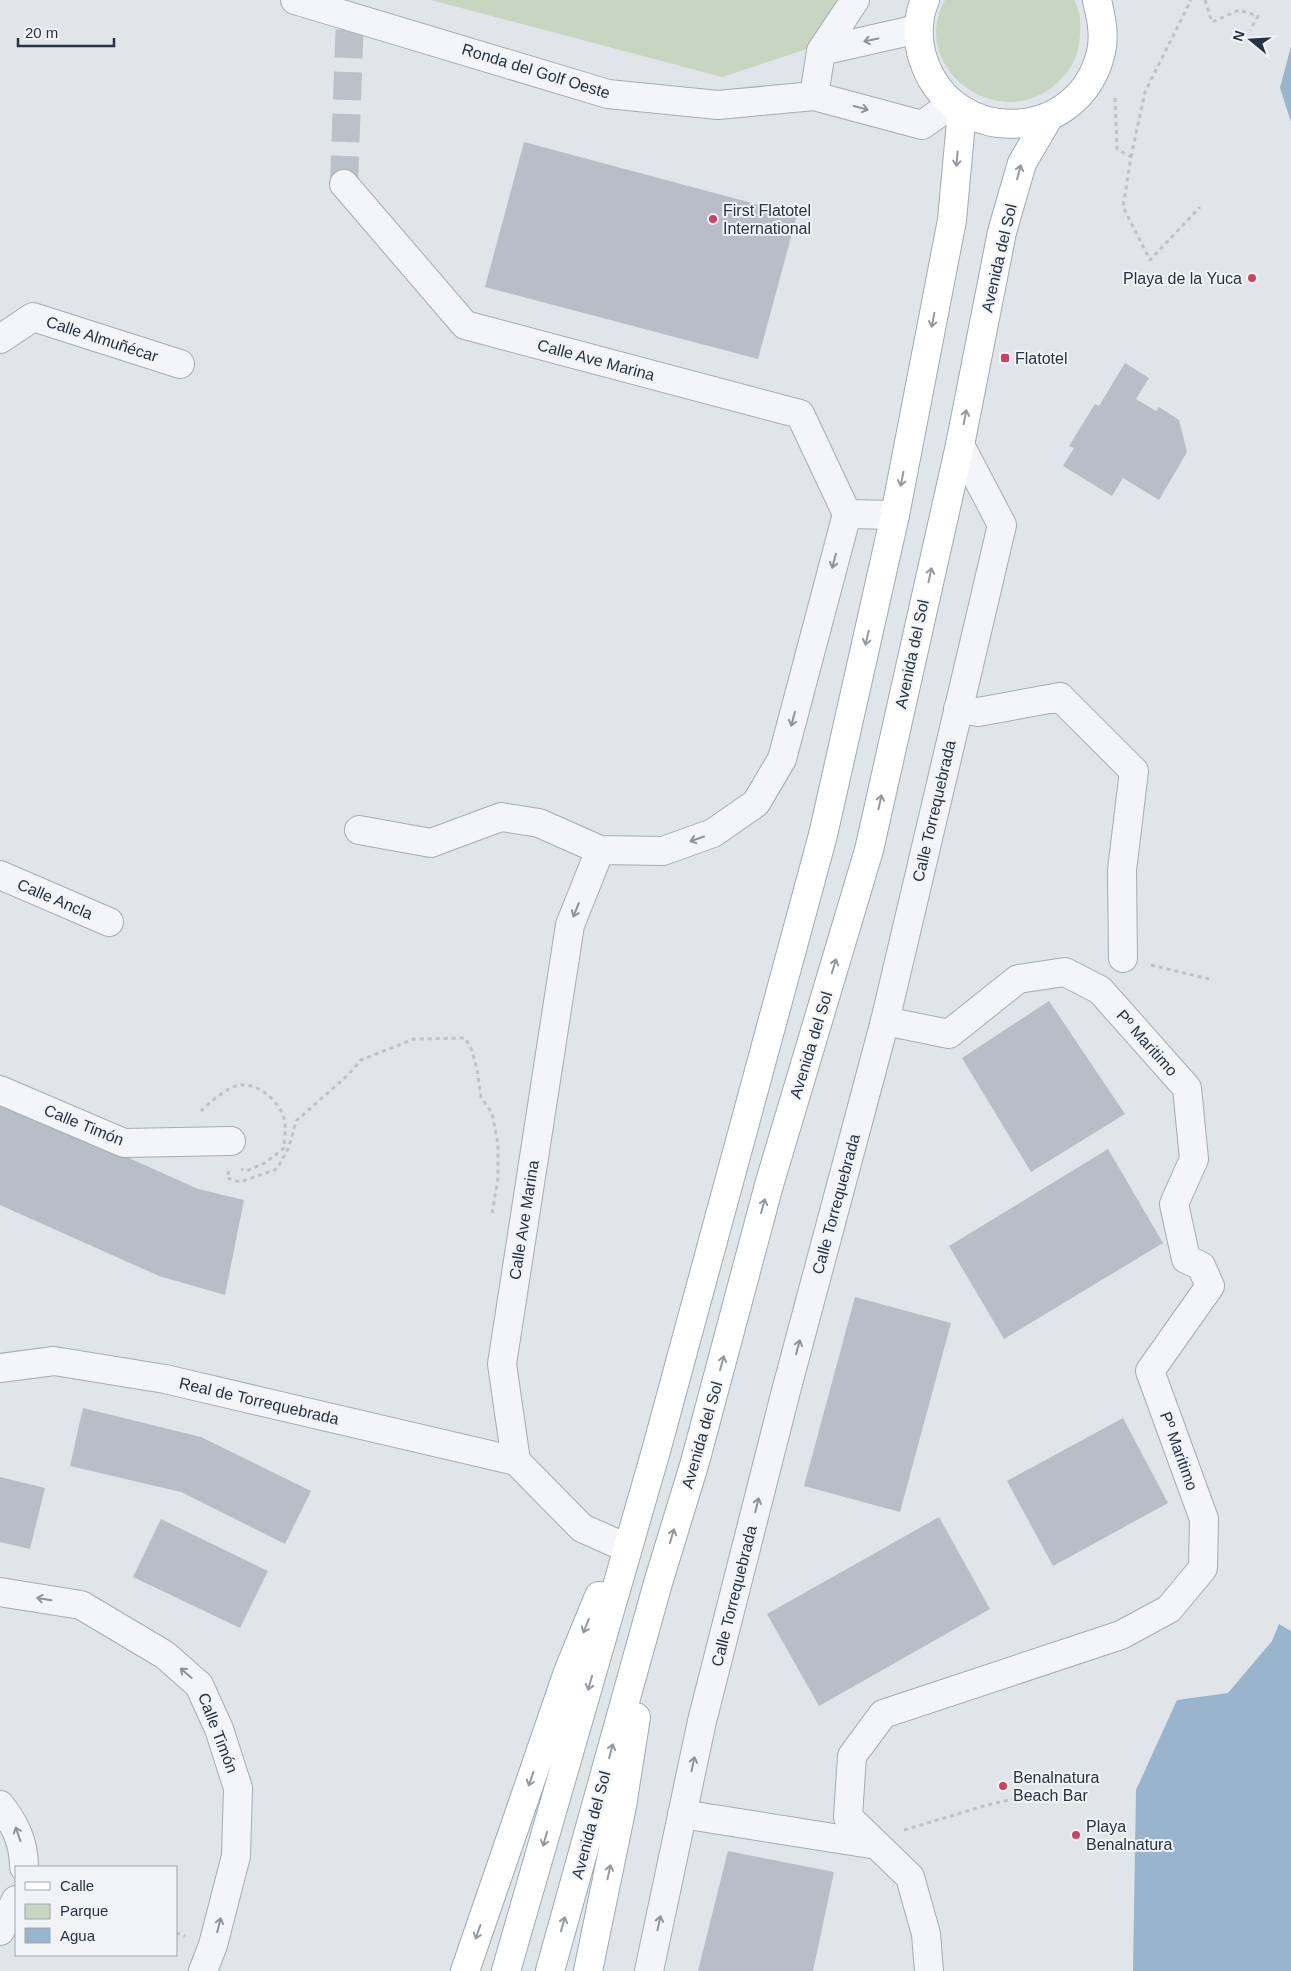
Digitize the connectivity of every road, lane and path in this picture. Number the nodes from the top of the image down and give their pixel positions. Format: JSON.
{"nodes":[{"id":1,"x":295,"y":0,"type":"edge"},
{"id":2,"x":855,"y":0,"type":"edge"},
{"id":3,"x":925,"y":0,"type":"edge"},
{"id":4,"x":1097,"y":0,"type":"edge"},
{"id":5,"x":1192,"y":0,"type":"edge"},
{"id":6,"x":1205,"y":0,"type":"edge"},
{"id":7,"x":918,"y":30,"type":"junction"},
{"id":8,"x":1250,"y":30,"type":"dead end"},
{"id":9,"x":820,"y":51,"type":"junction"},
{"id":10,"x":1114,"y":93,"type":"dead end"},
{"id":11,"x":814,"y":96,"type":"junction"},
{"id":12,"x":957,"y":108,"type":"junction"},
{"id":13,"x":1049,"y":117,"type":"junction"},
{"id":14,"x":1130,"y":157,"type":"junction"},
{"id":15,"x":344,"y":184,"type":"tunnel mouth"},
{"id":16,"x":1200,"y":207,"type":"dead end"},
{"id":17,"x":0,"y":338,"type":"edge"},
{"id":18,"x":180,"y":364,"type":"dead end"},
{"id":19,"x":960,"y":445,"type":"junction"},
{"id":20,"x":847,"y":514,"type":"junction"},
{"id":21,"x":895,"y":515,"type":"junction"},
{"id":22,"x":958,"y":709,"type":"junction"},
{"id":23,"x":359,"y":830,"type":"dead end"},
{"id":24,"x":600,"y":850,"type":"junction"},
{"id":25,"x":0,"y":875,"type":"edge"},
{"id":26,"x":109,"y":922,"type":"dead end"},
{"id":27,"x":1123,"y":958,"type":"joint"},
{"id":28,"x":1209,"y":979,"type":"dead end"},
{"id":29,"x":885,"y":1021,"type":"junction"},
{"id":30,"x":0,"y":1090,"type":"edge"},
{"id":31,"x":231,"y":1153,"type":"joint"},
{"id":32,"x":492,"y":1220,"type":"dead end"},
{"id":33,"x":0,"y":1368,"type":"edge"},
{"id":34,"x":656,"y":1451,"type":"junction"},
{"id":35,"x":516,"y":1461,"type":"junction"},
{"id":36,"x":620,"y":1545,"type":"junction"},
{"id":37,"x":658,"y":1583,"type":"junction"},
{"id":38,"x":0,"y":1592,"type":"edge"},
{"id":39,"x":1016,"y":1798,"type":"dead end"},
{"id":40,"x":0,"y":1805,"type":"edge"},
{"id":41,"x":682,"y":1814,"type":"junction"},
{"id":42,"x":877,"y":1845,"type":"junction"},
{"id":43,"x":24,"y":1866,"type":"edge"},
{"id":44,"x":15,"y":1902,"type":"edge"},
{"id":45,"x":0,"y":1931,"type":"edge"},
{"id":46,"x":203,"y":1971,"type":"edge"},
{"id":47,"x":465,"y":1971,"type":"edge"},
{"id":48,"x":506,"y":1971,"type":"edge"},
{"id":49,"x":550,"y":1971,"type":"edge"},
{"id":50,"x":588,"y":1971,"type":"edge"},
{"id":51,"x":649,"y":1971,"type":"edge"},
{"id":52,"x":929,"y":1971,"type":"edge"}],
"edges":[{"from":1,"to":11,"type":"street","name":"Ronda del Golf Oeste"},
{"from":2,"to":9,"type":"street"},
{"from":3,"to":7,"type":"main road"},
{"from":4,"to":13,"type":"main road"},
{"from":5,"to":14,"type":"path"},
{"from":6,"to":8,"type":"path"},
{"from":7,"to":9,"type":"street","one_way":true},
{"from":7,"to":12,"type":"main road"},
{"from":9,"to":11,"type":"street"},
{"from":10,"to":14,"type":"path"},
{"from":11,"to":12,"type":"street","name":"Ronda del Golf Oeste","one_way":true},
{"from":12,"to":13,"type":"main road"},
{"from":12,"to":21,"type":"main road","one_way":true},
{"from":19,"to":13,"type":"main road","name":"Avenida del Sol","one_way":true},
{"from":14,"to":16,"type":"path"},
{"from":15,"to":20,"type":"street","name":"Calle Ave Marina"},
{"from":17,"to":18,"type":"street","name":"Calle Almuñécar"},
{"from":19,"to":22,"type":"street","name":"Calle Torrequebrada"},
{"from":37,"to":19,"type":"main road","name":"Avenida del Sol","one_way":true},
{"from":20,"to":21,"type":"street"},
{"from":20,"to":24,"type":"street","one_way":true},
{"from":21,"to":34,"type":"main road","one_way":true},
{"from":22,"to":27,"type":"street"},
{"from":22,"to":29,"type":"street","name":"Calle Torrequebrada"},
{"from":23,"to":24,"type":"street"},
{"from":24,"to":35,"type":"street","name":"Calle Ave Marina","one_way":true},
{"from":25,"to":26,"type":"street","name":"Calle Ancla"},
{"from":27,"to":28,"type":"path"},
{"from":41,"to":29,"type":"street","name":"Calle Torrequebrada","one_way":true},
{"from":29,"to":42,"type":"street","name":"Pº Maritimo"},
{"from":30,"to":31,"type":"street","name":"Calle Timón"},
{"from":31,"to":32,"type":"path"},
{"from":33,"to":35,"type":"street","name":"Real de Torrequebrada"},
{"from":34,"to":36,"type":"main road"},
{"from":34,"to":48,"type":"main road","one_way":true},
{"from":35,"to":36,"type":"street"},
{"from":36,"to":47,"type":"main road","one_way":true},
{"from":49,"to":37,"type":"main road","name":"Avenida del Sol","one_way":true},
{"from":50,"to":37,"type":"main road","one_way":true},
{"from":46,"to":38,"type":"street","name":"Calle Timón","one_way":true},
{"from":39,"to":42,"type":"path"},
{"from":43,"to":40,"type":"street","one_way":true},
{"from":41,"to":42,"type":"street"},
{"from":51,"to":41,"type":"street","name":"Calle Torrequebrada","one_way":true},
{"from":42,"to":52,"type":"street","name":"Pº Maritimo"},
{"from":44,"to":45,"type":"street"}]}
